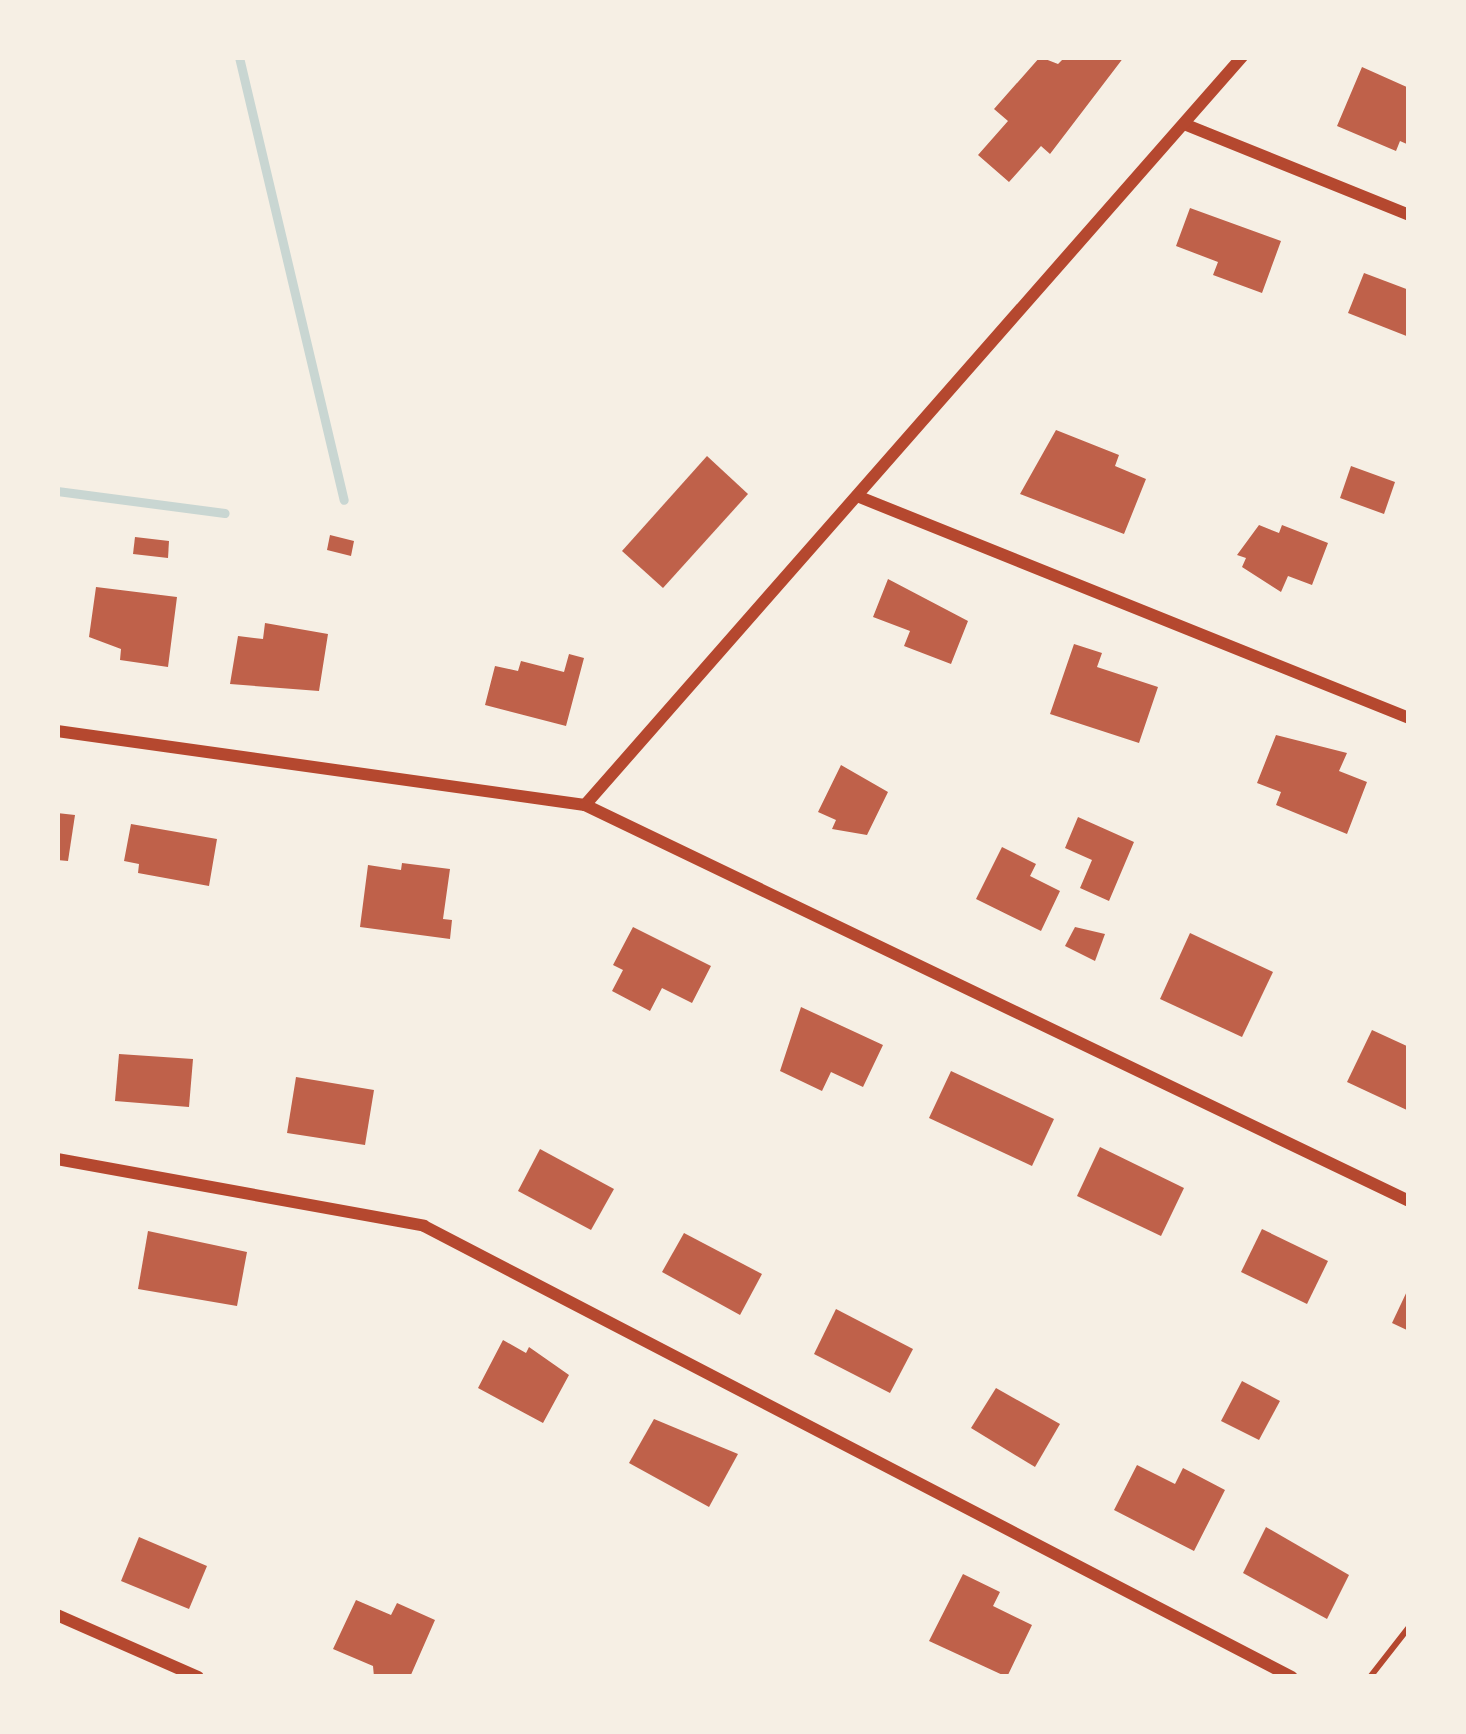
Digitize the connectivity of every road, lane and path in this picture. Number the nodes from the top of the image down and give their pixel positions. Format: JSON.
{"nodes":[{"id":1,"x":1242,"y":57,"type":"edge"},
{"id":2,"x":1184,"y":124,"type":"junction"},
{"id":3,"x":1409,"y":215,"type":"edge"},
{"id":4,"x":857,"y":496,"type":"junction"},
{"id":5,"x":1409,"y":718,"type":"edge"},
{"id":6,"x":57,"y":731,"type":"edge"},
{"id":7,"x":585,"y":806,"type":"junction"},
{"id":8,"x":57,"y":1159,"type":"edge"},
{"id":9,"x":1409,"y":1201,"type":"edge"},
{"id":10,"x":57,"y":1615,"type":"edge"},
{"id":11,"x":1409,"y":1627,"type":"edge"},
{"id":12,"x":198,"y":1677,"type":"edge"},
{"id":13,"x":1292,"y":1677,"type":"edge"},
{"id":14,"x":1370,"y":1677,"type":"edge"}],
"edges":[{"from":1,"to":2,"type":"street"},
{"from":2,"to":3,"type":"street"},
{"from":2,"to":4,"type":"street"},
{"from":4,"to":5,"type":"street"},
{"from":4,"to":7,"type":"street"},
{"from":6,"to":7,"type":"street"},
{"from":7,"to":9,"type":"street"},
{"from":8,"to":13,"type":"street"},
{"from":10,"to":12,"type":"street"},
{"from":11,"to":14,"type":"path"}]}
